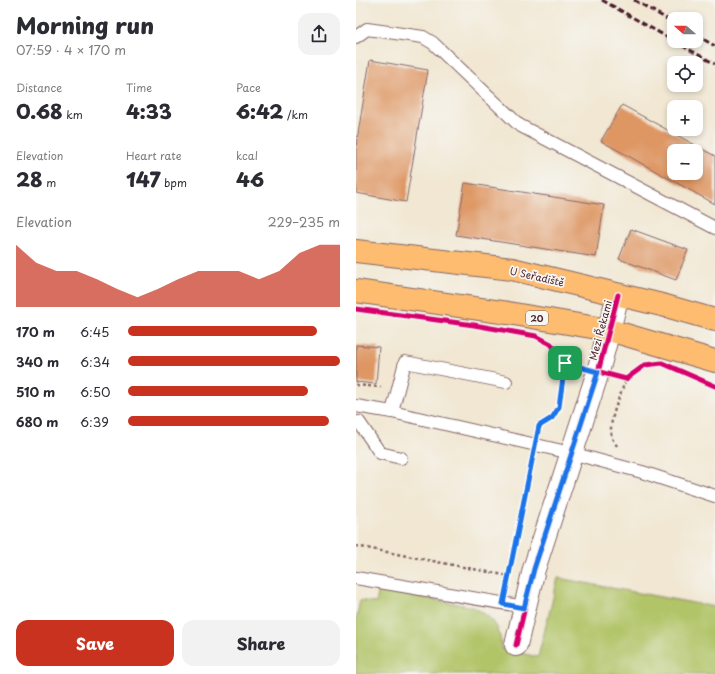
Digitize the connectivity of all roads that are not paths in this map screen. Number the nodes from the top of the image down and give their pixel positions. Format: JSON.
{"nodes":[{"id":1,"x":356,"y":37,"type":"edge"},
{"id":2,"x":715,"y":228,"type":"edge"},
{"id":3,"x":356,"y":251,"type":"edge"},
{"id":4,"x":356,"y":291,"type":"edge"},
{"id":5,"x":618,"y":295,"type":"junction"},
{"id":6,"x":715,"y":320,"type":"edge"},
{"id":7,"x":609,"y":330,"type":"junction"},
{"id":8,"x":715,"y":361,"type":"edge"},
{"id":9,"x":506,"y":382,"type":"dead end"},
{"id":10,"x":359,"y":406,"type":"edge"},
{"id":11,"x":392,"y":412,"type":"junction"},
{"id":12,"x":357,"y":423,"type":"edge"},
{"id":13,"x":571,"y":453,"type":"junction"},
{"id":14,"x":401,"y":458,"type":"dead end"},
{"id":15,"x":715,"y":496,"type":"edge"},
{"id":16,"x":356,"y":578,"type":"edge"},
{"id":17,"x":524,"y":608,"type":"junction"},
{"id":18,"x":516,"y":644,"type":"dead end"}],
"edges":[{"from":1,"to":2,"type":"lane"},
{"from":3,"to":5,"type":"main road","name":"U Seřadiště"},
{"from":4,"to":7,"type":"main road","number":"20"},
{"from":5,"to":6,"type":"main road","name":"U Seřadiště"},
{"from":5,"to":7,"type":"street","name":"Mezi Řekami"},
{"from":7,"to":8,"type":"main road","number":"20"},
{"from":7,"to":13,"type":"street","name":"Mezi Řekami"},
{"from":9,"to":11,"type":"lane"},
{"from":10,"to":11,"type":"lane"},
{"from":10,"to":12,"type":"lane"},
{"from":11,"to":13,"type":"lane"},
{"from":12,"to":14,"type":"lane"},
{"from":13,"to":15,"type":"lane"},
{"from":13,"to":17,"type":"street","name":"Mezi Řekami"},
{"from":16,"to":17,"type":"lane"},
{"from":17,"to":18,"type":"street","name":"Mezi Řekami"}]}
